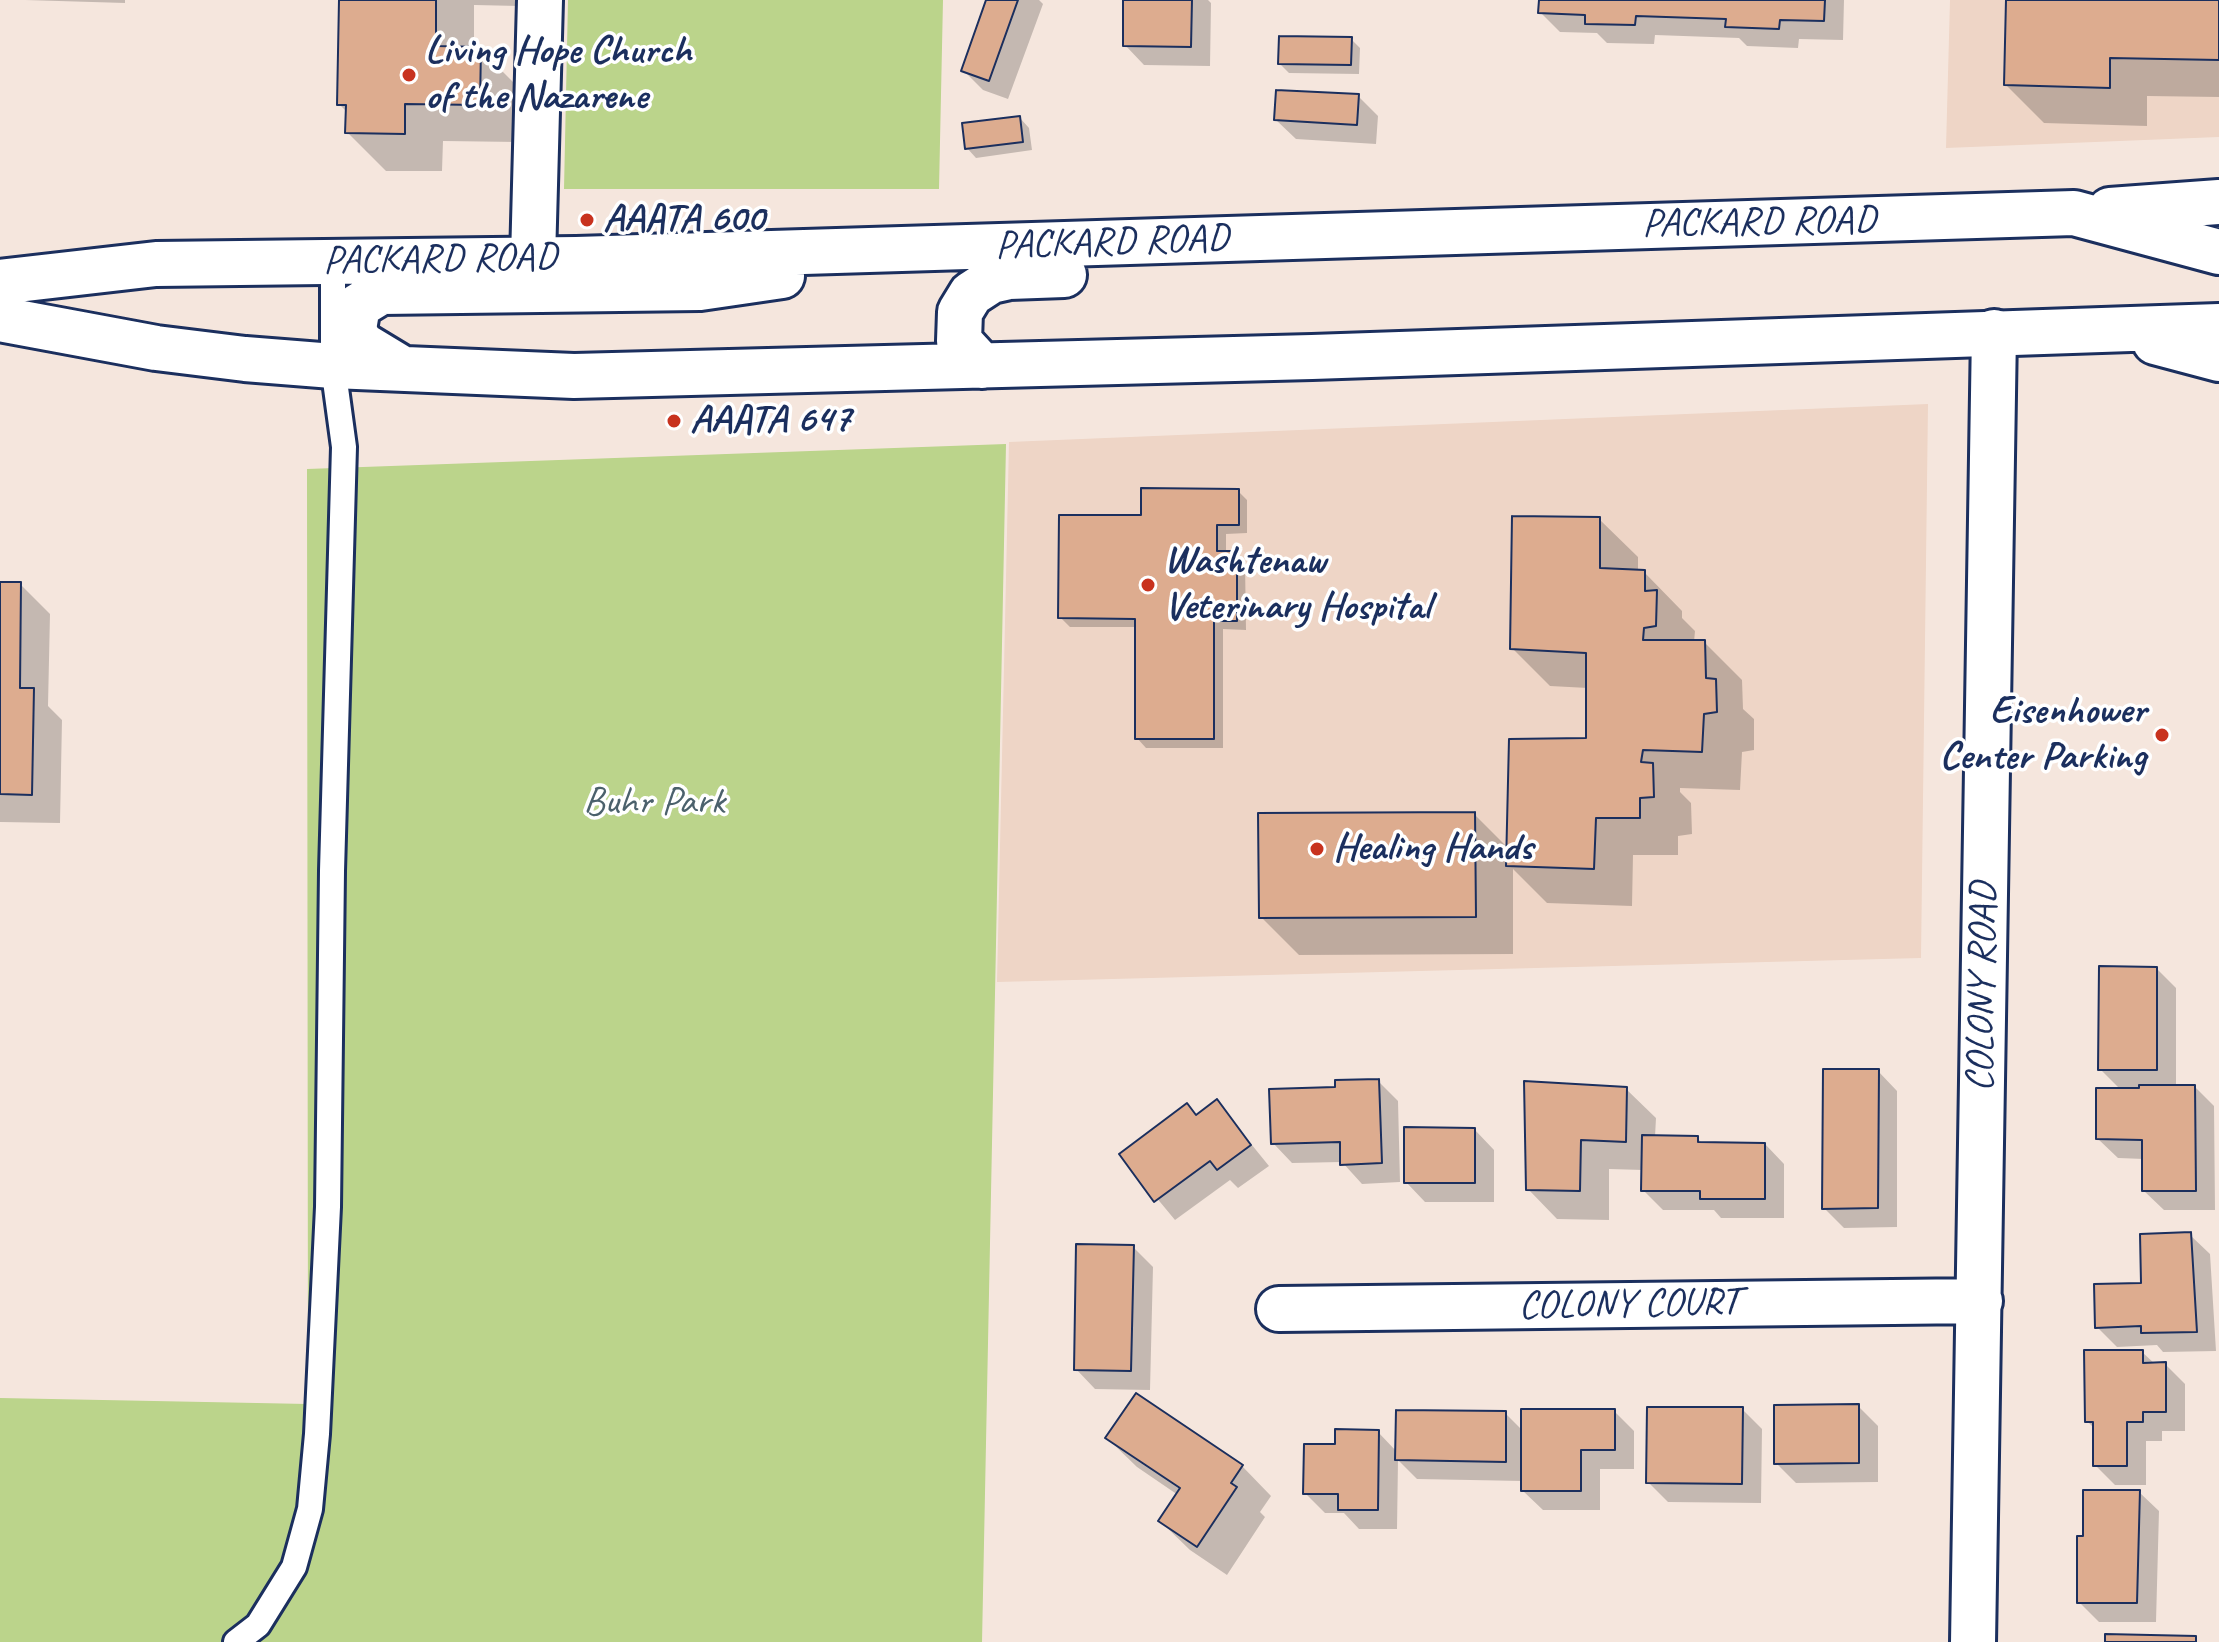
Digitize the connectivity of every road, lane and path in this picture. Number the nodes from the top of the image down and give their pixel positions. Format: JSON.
{"nodes":[{"id":1,"x":540,"y":0,"type":"edge"},
{"id":2,"x":2219,"y":202,"type":"edge"},
{"id":3,"x":2074,"y":213,"type":"junction"},
{"id":4,"x":1362,"y":236,"type":"junction"},
{"id":5,"x":865,"y":251,"type":"junction"},
{"id":6,"x":2219,"y":252,"type":"edge"},
{"id":7,"x":533,"y":259,"type":"junction"},
{"id":8,"x":333,"y":261,"type":"junction"},
{"id":9,"x":0,"y":282,"type":"edge"},
{"id":10,"x":0,"y":319,"type":"edge"},
{"id":11,"x":2219,"y":326,"type":"edge"},
{"id":12,"x":2106,"y":330,"type":"junction"},
{"id":13,"x":1994,"y":332,"type":"junction"},
{"id":14,"x":2219,"y":359,"type":"edge"},
{"id":15,"x":333,"y":366,"type":"junction"},
{"id":16,"x":982,"y":366,"type":"junction"},
{"id":17,"x":403,"y":369,"type":"junction"},
{"id":18,"x":1980,"y":1301,"type":"junction"},
{"id":19,"x":1279,"y":1309,"type":"dead end"},
{"id":20,"x":236,"y":1642,"type":"edge"},
{"id":21,"x":1973,"y":1642,"type":"edge"}],
"edges":[{"from":1,"to":7,"type":"main road"},
{"from":2,"to":3,"type":"main road"},
{"from":3,"to":4,"type":"main road","name":"PACKARD ROAD"},
{"from":3,"to":6,"type":"main road","name":"PACKARD ROAD"},
{"from":4,"to":5,"type":"main road","name":"PACKARD ROAD"},
{"from":4,"to":16,"type":"main road"},
{"from":5,"to":7,"type":"main road","name":"PACKARD ROAD"},
{"from":5,"to":17,"type":"main road"},
{"from":7,"to":8,"type":"main road","name":"PACKARD ROAD"},
{"from":8,"to":9,"type":"main road","name":"PACKARD ROAD"},
{"from":8,"to":15,"type":"lane"},
{"from":10,"to":15,"type":"main road"},
{"from":11,"to":12,"type":"main road"},
{"from":12,"to":13,"type":"main road"},
{"from":12,"to":14,"type":"main road"},
{"from":13,"to":16,"type":"main road"},
{"from":13,"to":18,"type":"main road","name":"COLONY ROAD"},
{"from":15,"to":17,"type":"main road"},
{"from":15,"to":20,"type":"lane"},
{"from":16,"to":17,"type":"main road"},
{"from":18,"to":19,"type":"main road","name":"COLONY COURT"},
{"from":18,"to":21,"type":"main road","name":"COLONY ROAD"}]}
